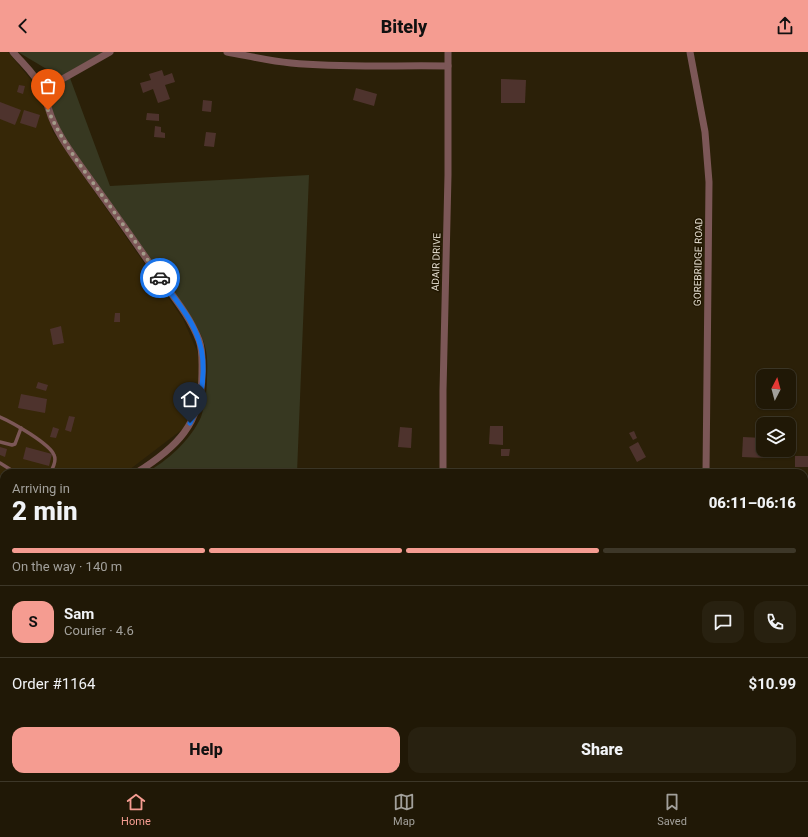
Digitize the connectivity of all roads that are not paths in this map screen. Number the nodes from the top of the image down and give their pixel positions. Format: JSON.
{"nodes":[{"id":1,"x":13,"y":52,"type":"edge"},
{"id":2,"x":110,"y":52,"type":"edge"},
{"id":3,"x":228,"y":52,"type":"edge"},
{"id":4,"x":448,"y":52,"type":"edge"},
{"id":5,"x":690,"y":52,"type":"edge"},
{"id":6,"x":239,"y":53,"type":"edge"},
{"id":7,"x":448,"y":66,"type":"junction"},
{"id":8,"x":43,"y":90,"type":"junction"},
{"id":9,"x":0,"y":417,"type":"edge"},
{"id":10,"x":21,"y":428,"type":"junction"},
{"id":11,"x":0,"y":442,"type":"edge"},
{"id":12,"x":0,"y":462,"type":"edge"},
{"id":13,"x":10,"y":469,"type":"edge"},
{"id":14,"x":52,"y":469,"type":"edge"},
{"id":15,"x":142,"y":469,"type":"edge"},
{"id":16,"x":443,"y":469,"type":"edge"},
{"id":17,"x":706,"y":469,"type":"edge"}],
"edges":[{"from":1,"to":8,"type":"street"},
{"from":2,"to":8,"type":"street"},
{"from":3,"to":6,"type":"street"},
{"from":4,"to":7,"type":"street","name":"ADAIR DRIVE"},
{"from":5,"to":17,"type":"street","name":"GOREBRIDGE ROAD"},
{"from":6,"to":7,"type":"street"},
{"from":7,"to":16,"type":"street","name":"ADAIR DRIVE"},
{"from":8,"to":15,"type":"street"},
{"from":9,"to":10,"type":"lane"},
{"from":10,"to":11,"type":"lane"},
{"from":10,"to":14,"type":"lane"},
{"from":12,"to":13,"type":"lane"}]}
